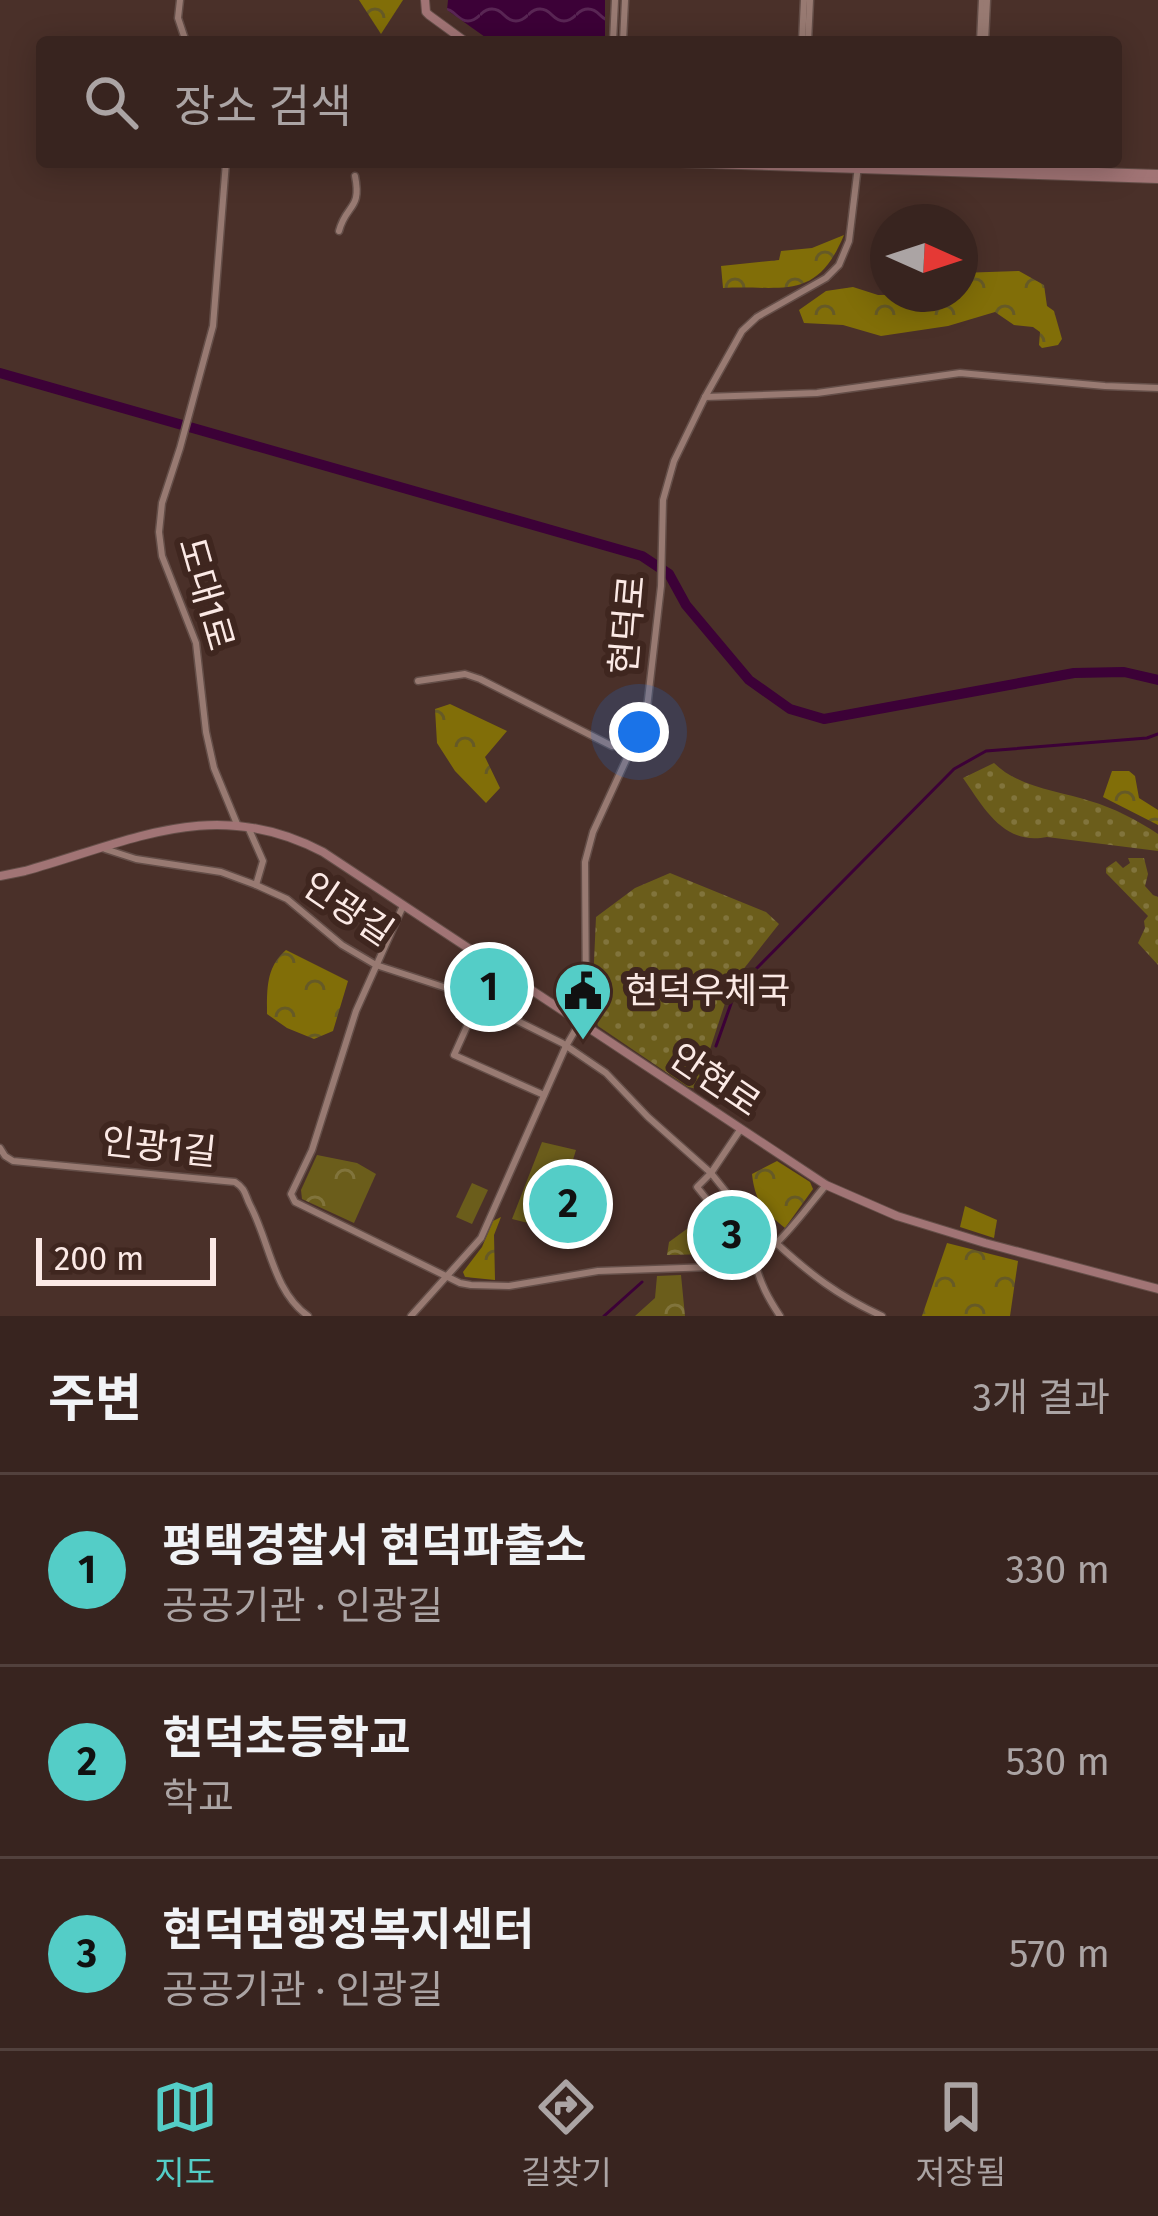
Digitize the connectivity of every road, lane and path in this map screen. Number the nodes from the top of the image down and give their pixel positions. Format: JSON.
{"nodes":[{"id":1,"x":180,"y":0,"type":"edge"},
{"id":2,"x":424,"y":0,"type":"edge"},
{"id":3,"x":615,"y":0,"type":"edge"},
{"id":4,"x":625,"y":0,"type":"edge"},
{"id":5,"x":807,"y":0,"type":"edge"},
{"id":6,"x":984,"y":0,"type":"edge"},
{"id":7,"x":184,"y":36,"type":"edge"},
{"id":8,"x":455,"y":36,"type":"edge"},
{"id":9,"x":613,"y":36,"type":"edge"},
{"id":10,"x":623,"y":36,"type":"edge"},
{"id":11,"x":805,"y":36,"type":"edge"},
{"id":12,"x":982,"y":36,"type":"edge"},
{"id":13,"x":226,"y":168,"type":"edge"},
{"id":14,"x":858,"y":168,"type":"edge"},
{"id":15,"x":995,"y":168,"type":"edge"},
{"id":16,"x":355,"y":176,"type":"dead end"},
{"id":17,"x":1158,"y":177,"type":"edge"},
{"id":18,"x":339,"y":231,"type":"dead end"},
{"id":19,"x":1158,"y":388,"type":"edge"},
{"id":20,"x":705,"y":397,"type":"junction"},
{"id":21,"x":418,"y":680,"type":"dead end"},
{"id":22,"x":634,"y":743,"type":"junction"},
{"id":23,"x":242,"y":825,"type":"junction"},
{"id":24,"x":104,"y":849,"type":"junction"},
{"id":25,"x":0,"y":876,"type":"edge"},
{"id":26,"x":256,"y":886,"type":"junction"},
{"id":27,"x":404,"y":906,"type":"junction"},
{"id":28,"x":376,"y":964,"type":"junction"},
{"id":29,"x":478,"y":1002,"type":"junction"},
{"id":30,"x":580,"y":1022,"type":"junction"},
{"id":31,"x":566,"y":1046,"type":"junction"},
{"id":32,"x":544,"y":1095,"type":"junction"},
{"id":33,"x":740,"y":1130,"type":"junction"},
{"id":34,"x":0,"y":1148,"type":"edge"},
{"id":35,"x":710,"y":1173,"type":"junction"},
{"id":36,"x":826,"y":1185,"type":"junction"},
{"id":37,"x":775,"y":1242,"type":"junction"},
{"id":38,"x":755,"y":1262,"type":"junction"},
{"id":39,"x":722,"y":1267,"type":"junction"},
{"id":40,"x":448,"y":1277,"type":"junction"},
{"id":41,"x":1158,"y":1289,"type":"edge"},
{"id":42,"x":308,"y":1316,"type":"edge"},
{"id":43,"x":411,"y":1316,"type":"edge"},
{"id":44,"x":780,"y":1316,"type":"edge"},
{"id":45,"x":882,"y":1316,"type":"edge"}],
"edges":[{"from":1,"to":7,"type":"street"},
{"from":2,"to":8,"type":"main road"},
{"from":3,"to":9,"type":"street"},
{"from":4,"to":10,"type":"street"},
{"from":5,"to":11,"type":"street"},
{"from":6,"to":12,"type":"street"},
{"from":13,"to":23,"type":"street","name":"도대1로"},
{"from":14,"to":20,"type":"street","name":"현덕로"},
{"from":15,"to":17,"type":"main road"},
{"from":16,"to":18,"type":"street"},
{"from":19,"to":20,"type":"street"},
{"from":20,"to":22,"type":"street","name":"현덕로"},
{"from":21,"to":22,"type":"street"},
{"from":22,"to":30,"type":"street","name":"현덕로"},
{"from":23,"to":24,"type":"main road","name":"안현로"},
{"from":23,"to":26,"type":"street","name":"도대1로"},
{"from":23,"to":27,"type":"main road","name":"안현로"},
{"from":24,"to":25,"type":"main road","name":"안현로"},
{"from":24,"to":26,"type":"street","name":"인광길"},
{"from":26,"to":28,"type":"street","name":"인광길"},
{"from":27,"to":28,"type":"street"},
{"from":27,"to":30,"type":"main road","name":"안현로"},
{"from":28,"to":29,"type":"street","name":"인광길"},
{"from":28,"to":40,"type":"street"},
{"from":29,"to":31,"type":"street","name":"인광길"},
{"from":29,"to":32,"type":"street"},
{"from":30,"to":31,"type":"street","name":"현덕로"},
{"from":30,"to":33,"type":"main road","name":"안현로"},
{"from":31,"to":32,"type":"street","name":"현덕로"},
{"from":31,"to":35,"type":"street","name":"인광길"},
{"from":32,"to":40,"type":"street","name":"현덕로"},
{"from":33,"to":35,"type":"street"},
{"from":33,"to":36,"type":"main road","name":"안현로"},
{"from":34,"to":42,"type":"street","name":"인광1길"},
{"from":35,"to":37,"type":"street","name":"인광길"},
{"from":35,"to":39,"type":"street"},
{"from":36,"to":37,"type":"street"},
{"from":36,"to":41,"type":"main road","name":"안현로"},
{"from":37,"to":38,"type":"street"},
{"from":37,"to":45,"type":"street","name":"인광길"},
{"from":38,"to":39,"type":"street"},
{"from":38,"to":44,"type":"street"},
{"from":39,"to":40,"type":"street"},
{"from":40,"to":43,"type":"street","name":"현덕로"}]}
